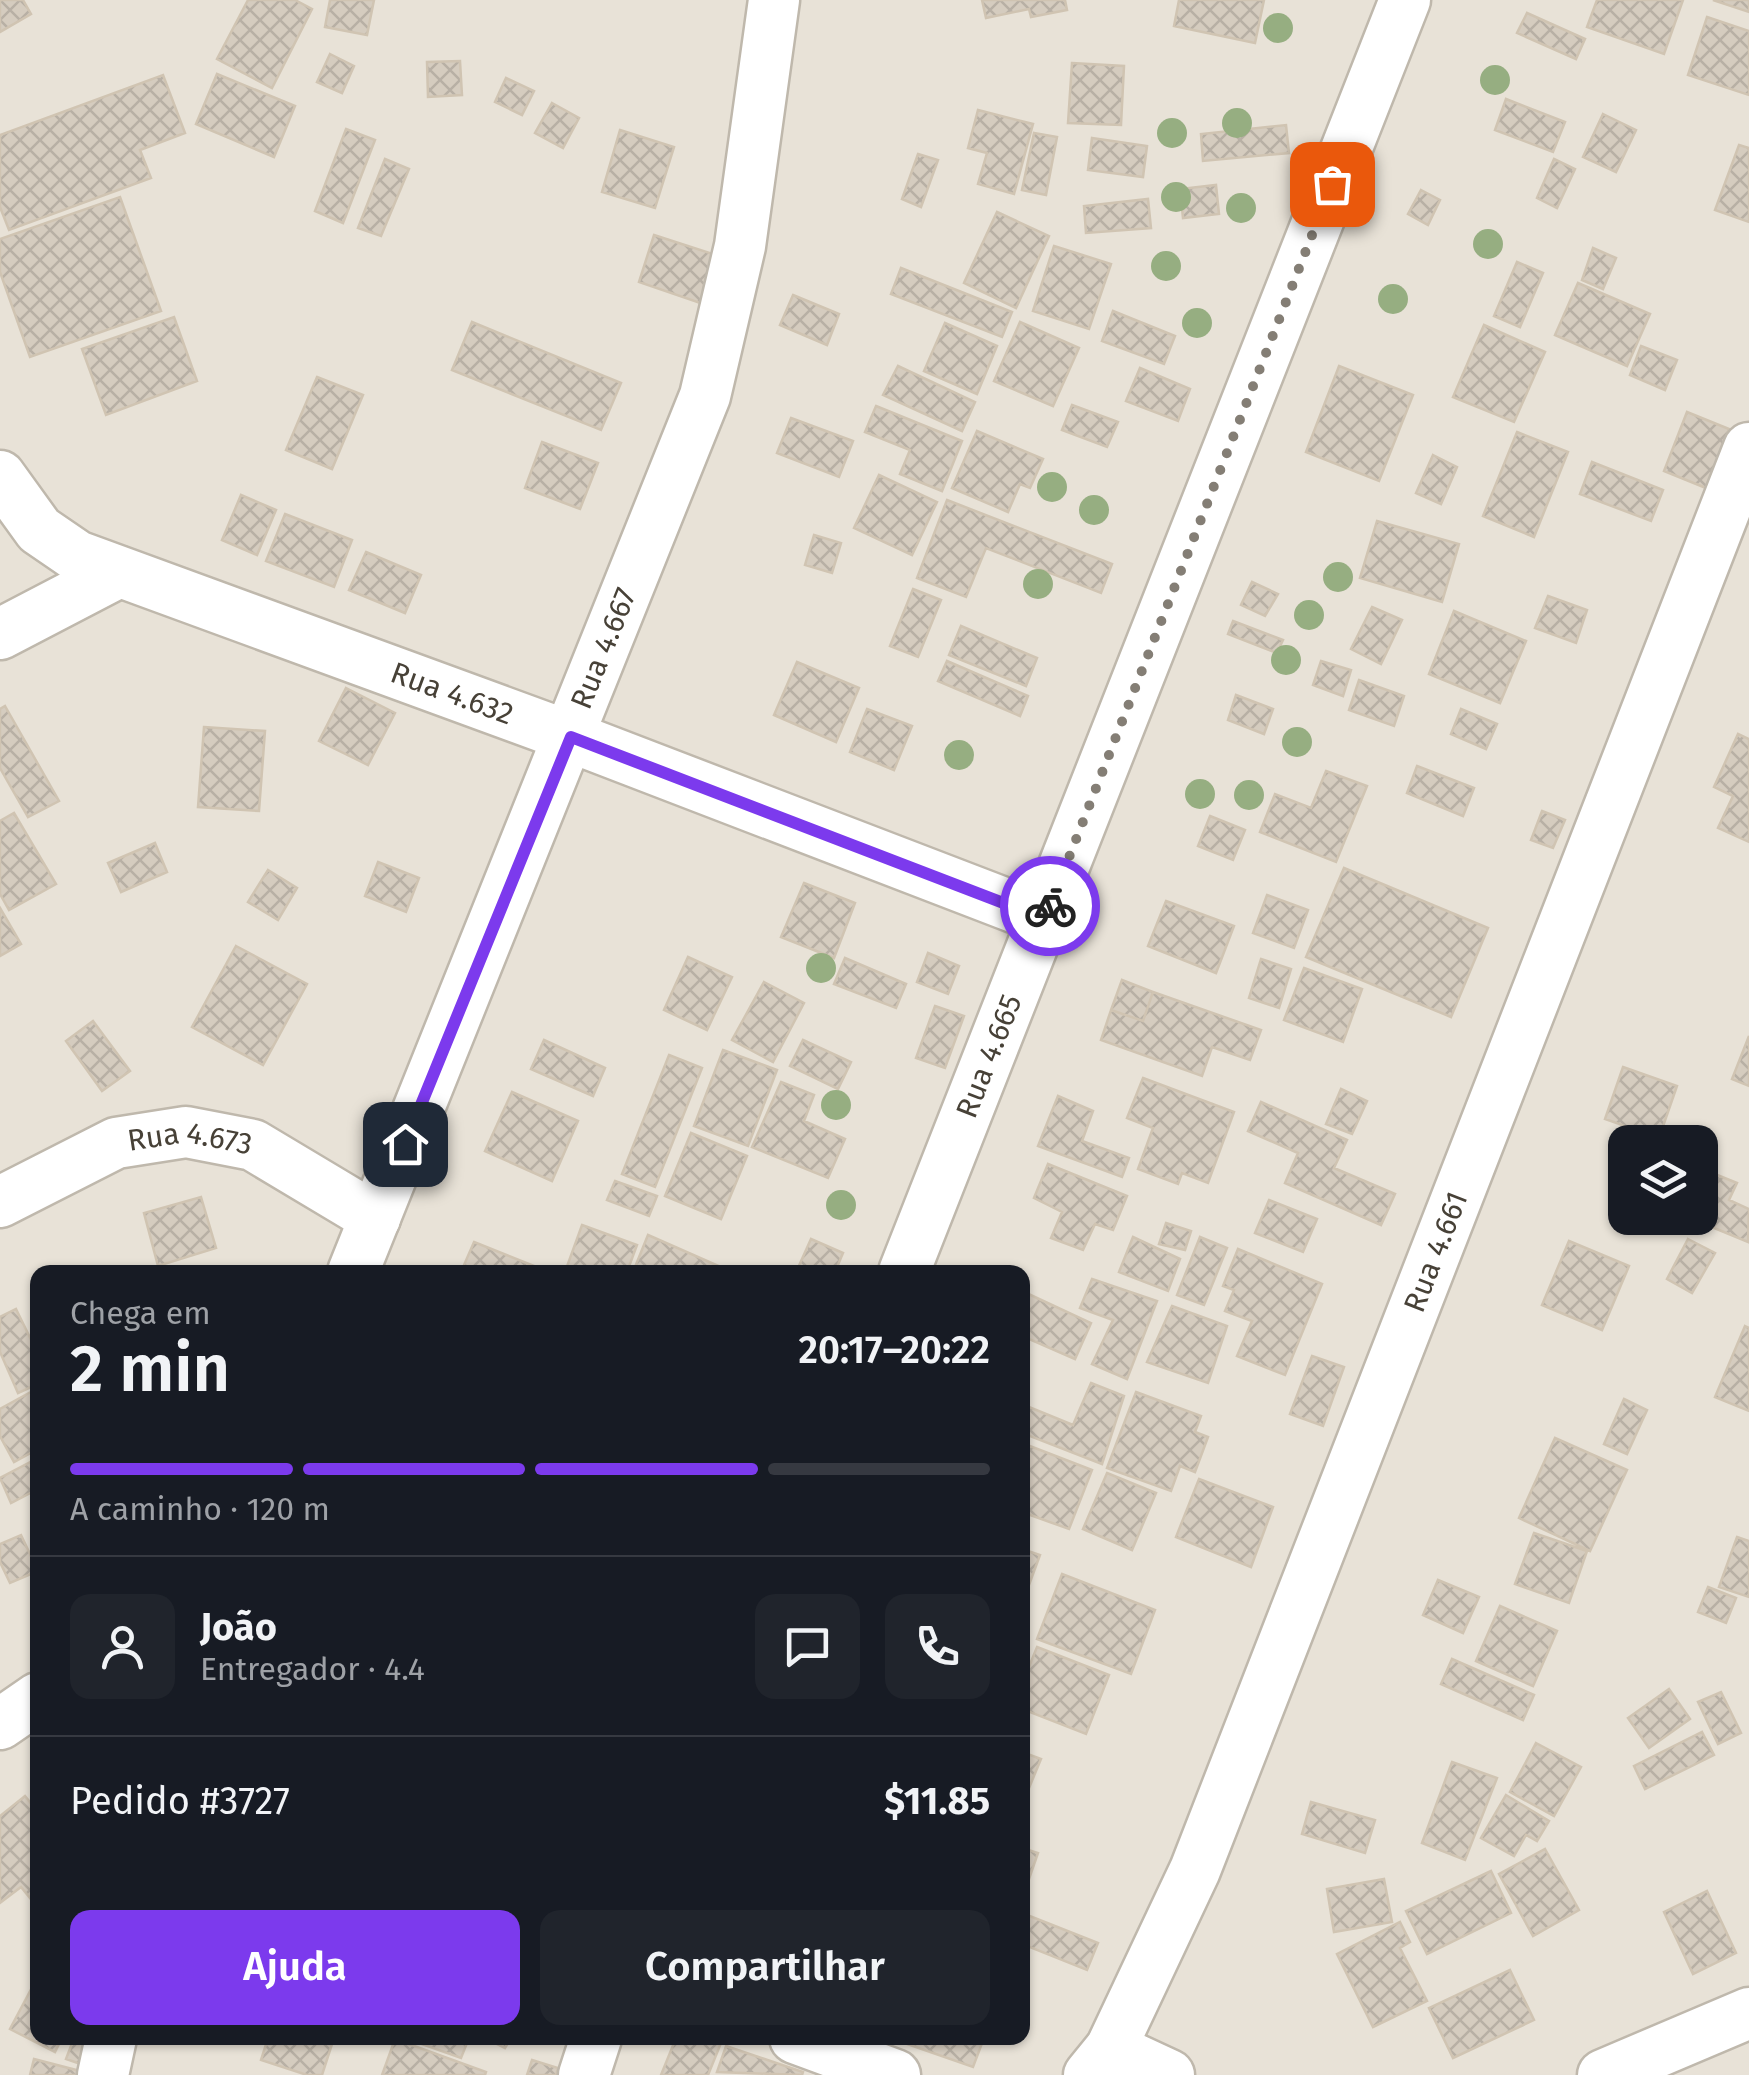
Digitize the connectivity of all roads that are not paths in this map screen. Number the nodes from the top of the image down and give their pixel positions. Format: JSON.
{"nodes":[{"id":1,"x":774,"y":0,"type":"edge"},
{"id":2,"x":1404,"y":0,"type":"edge"},
{"id":3,"x":1749,"y":448,"type":"edge"},
{"id":4,"x":0,"y":476,"type":"edge"},
{"id":5,"x":118,"y":572,"type":"junction"},
{"id":6,"x":0,"y":634,"type":"edge"},
{"id":7,"x":571,"y":737,"type":"junction"},
{"id":8,"x":1045,"y":919,"type":"junction"},
{"id":9,"x":0,"y":1202,"type":"edge"},
{"id":10,"x":375,"y":1218,"type":"junction"},
{"id":11,"x":357,"y":1265,"type":"edge"},
{"id":12,"x":907,"y":1265,"type":"edge"},
{"id":13,"x":30,"y":1703,"type":"edge"},
{"id":14,"x":0,"y":1724,"type":"edge"},
{"id":15,"x":1749,"y":2013,"type":"edge"},
{"id":16,"x":109,"y":2045,"type":"edge"},
{"id":17,"x":594,"y":2045,"type":"edge"},
{"id":18,"x":814,"y":2045,"type":"edge"},
{"id":19,"x":1100,"y":2062,"type":"edge"},
{"id":20,"x":104,"y":2075,"type":"edge"},
{"id":21,"x":584,"y":2075,"type":"edge"},
{"id":22,"x":896,"y":2075,"type":"edge"},
{"id":23,"x":1169,"y":2075,"type":"edge"},
{"id":24,"x":1603,"y":2075,"type":"edge"}],
"edges":[{"from":1,"to":7,"type":"street","name":"Rua 4.667"},
{"from":2,"to":8,"type":"street","name":"Rua 4.665"},
{"from":3,"to":19,"type":"street","name":"Rua 4.661"},
{"from":4,"to":5,"type":"street","name":"Rua 4.632"},
{"from":5,"to":6,"type":"street"},
{"from":5,"to":7,"type":"street","name":"Rua 4.632"},
{"from":7,"to":8,"type":"street","name":"Rua 4.632"},
{"from":7,"to":10,"type":"street","name":"Rua 4.667"},
{"from":8,"to":12,"type":"street","name":"Rua 4.665"},
{"from":9,"to":10,"type":"street","name":"Rua 4.673"},
{"from":10,"to":11,"type":"street","name":"Rua 4.667"},
{"from":13,"to":14,"type":"street"},
{"from":15,"to":24,"type":"street"},
{"from":16,"to":20,"type":"street"},
{"from":17,"to":21,"type":"street"},
{"from":18,"to":22,"type":"street"},
{"from":19,"to":23,"type":"street"}]}
